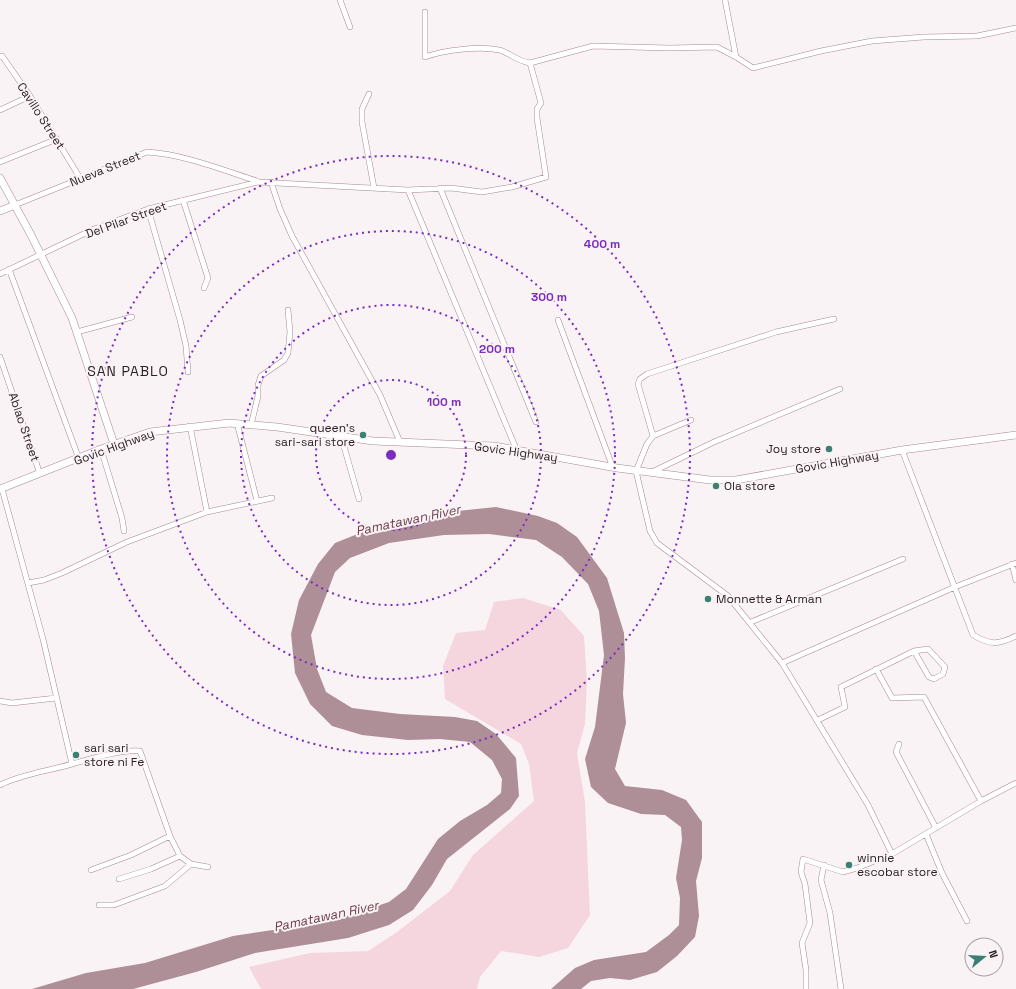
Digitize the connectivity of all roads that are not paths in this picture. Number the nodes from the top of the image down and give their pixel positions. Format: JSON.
{"nodes":[{"id":1,"x":340,"y":0,"type":"edge"},
{"id":2,"x":725,"y":0,"type":"edge"},
{"id":3,"x":425,"y":12,"type":"dead end"},
{"id":4,"x":350,"y":27,"type":"dead end"},
{"id":5,"x":1016,"y":28,"type":"edge"},
{"id":6,"x":0,"y":57,"type":"edge"},
{"id":7,"x":736,"y":57,"type":"junction"},
{"id":8,"x":530,"y":62,"type":"junction"},
{"id":9,"x":369,"y":94,"type":"dead end"},
{"id":10,"x":30,"y":96,"type":"junction"},
{"id":11,"x":0,"y":110,"type":"edge"},
{"id":12,"x":57,"y":139,"type":"junction"},
{"id":13,"x":0,"y":162,"type":"edge"},
{"id":14,"x":0,"y":178,"type":"edge"},
{"id":15,"x":80,"y":178,"type":"junction"},
{"id":16,"x":258,"y":182,"type":"junction"},
{"id":17,"x":271,"y":182,"type":"junction"},
{"id":18,"x":374,"y":188,"type":"junction"},
{"id":19,"x":440,"y":188,"type":"junction"},
{"id":20,"x":408,"y":190,"type":"junction"},
{"id":21,"x":183,"y":200,"type":"junction"},
{"id":22,"x":15,"y":205,"type":"junction"},
{"id":23,"x":148,"y":209,"type":"junction"},
{"id":24,"x":0,"y":211,"type":"edge"},
{"id":25,"x":40,"y":255,"type":"junction"},
{"id":26,"x":9,"y":269,"type":"junction"},
{"id":27,"x":0,"y":274,"type":"edge"},
{"id":28,"x":204,"y":288,"type":"dead end"},
{"id":29,"x":288,"y":310,"type":"dead end"},
{"id":30,"x":132,"y":317,"type":"dead end"},
{"id":31,"x":834,"y":319,"type":"dead end"},
{"id":32,"x":558,"y":320,"type":"dead end"},
{"id":33,"x":77,"y":332,"type":"junction"},
{"id":34,"x":0,"y":358,"type":"edge"},
{"id":35,"x":188,"y":372,"type":"dead end"},
{"id":36,"x":840,"y":389,"type":"dead end"},
{"id":37,"x":691,"y":420,"type":"dead end"},
{"id":38,"x":536,"y":422,"type":"dead end"},
{"id":39,"x":237,"y":424,"type":"junction"},
{"id":40,"x":251,"y":425,"type":"junction"},
{"id":41,"x":190,"y":426,"type":"junction"},
{"id":42,"x":1016,"y":435,"type":"edge"},
{"id":43,"x":341,"y":436,"type":"junction"},
{"id":44,"x":653,"y":436,"type":"junction"},
{"id":45,"x":400,"y":442,"type":"junction"},
{"id":46,"x":114,"y":444,"type":"junction"},
{"id":47,"x":101,"y":449,"type":"junction"},
{"id":48,"x":902,"y":450,"type":"junction"},
{"id":49,"x":517,"y":451,"type":"junction"},
{"id":50,"x":79,"y":459,"type":"junction"},
{"id":51,"x":613,"y":468,"type":"junction"},
{"id":52,"x":636,"y":471,"type":"junction"},
{"id":53,"x":650,"y":473,"type":"junction"},
{"id":54,"x":40,"y":474,"type":"junction"},
{"id":55,"x":1,"y":489,"type":"edge"},
{"id":56,"x":272,"y":498,"type":"dead end"},
{"id":57,"x":359,"y":499,"type":"dead end"},
{"id":58,"x":257,"y":501,"type":"junction"},
{"id":59,"x":207,"y":512,"type":"junction"},
{"id":60,"x":124,"y":531,"type":"dead end"},
{"id":61,"x":903,"y":559,"type":"dead end"},
{"id":62,"x":1014,"y":564,"type":"edge"},
{"id":63,"x":1016,"y":580,"type":"edge"},
{"id":64,"x":28,"y":583,"type":"junction"},
{"id":65,"x":955,"y":588,"type":"junction"},
{"id":66,"x":751,"y":622,"type":"junction"},
{"id":67,"x":1016,"y":636,"type":"edge"},
{"id":68,"x":914,"y":651,"type":"junction"},
{"id":69,"x":782,"y":663,"type":"junction"},
{"id":70,"x":876,"y":669,"type":"junction"},
{"id":71,"x":56,"y":698,"type":"junction"},
{"id":72,"x":0,"y":701,"type":"edge"},
{"id":73,"x":818,"y":720,"type":"junction"},
{"id":74,"x":899,"y":744,"type":"dead end"},
{"id":75,"x":72,"y":764,"type":"junction"},
{"id":76,"x":1016,"y":783,"type":"edge"},
{"id":77,"x":0,"y":785,"type":"edge"},
{"id":78,"x":982,"y":801,"type":"junction"},
{"id":79,"x":936,"y":828,"type":"junction"},
{"id":80,"x":926,"y":834,"type":"junction"},
{"id":81,"x":170,"y":836,"type":"junction"},
{"id":82,"x":892,"y":854,"type":"junction"},
{"id":83,"x":180,"y":856,"type":"junction"},
{"id":84,"x":191,"y":864,"type":"junction"},
{"id":85,"x":824,"y":865,"type":"junction"},
{"id":86,"x":208,"y":867,"type":"dead end"},
{"id":87,"x":91,"y":870,"type":"dead end"},
{"id":88,"x":118,"y":879,"type":"dead end"},
{"id":89,"x":99,"y":905,"type":"dead end"},
{"id":90,"x":967,"y":921,"type":"dead end"},
{"id":91,"x":806,"y":989,"type":"edge"},
{"id":92,"x":841,"y":989,"type":"edge"}],
"edges":[{"from":1,"to":4,"type":"street"},
{"from":2,"to":7,"type":"street"},
{"from":3,"to":8,"type":"street"},
{"from":5,"to":7,"type":"street"},
{"from":6,"to":10,"type":"street","name":"Cavillo Street"},
{"from":7,"to":8,"type":"street"},
{"from":8,"to":19,"type":"street"},
{"from":9,"to":18,"type":"street"},
{"from":10,"to":11,"type":"street"},
{"from":10,"to":12,"type":"street","name":"Cavillo Street"},
{"from":12,"to":13,"type":"street"},
{"from":12,"to":15,"type":"street","name":"Cavillo Street"},
{"from":14,"to":22,"type":"main road"},
{"from":15,"to":16,"type":"street","name":"Nueva Street"},
{"from":15,"to":22,"type":"street","name":"Nueva Street"},
{"from":16,"to":17,"type":"street"},
{"from":16,"to":21,"type":"street","name":"Del Pilar Street"},
{"from":17,"to":18,"type":"street"},
{"from":17,"to":45,"type":"street"},
{"from":18,"to":20,"type":"street"},
{"from":19,"to":20,"type":"street"},
{"from":19,"to":38,"type":"street"},
{"from":20,"to":49,"type":"street"},
{"from":21,"to":23,"type":"street","name":"Del Pilar Street"},
{"from":21,"to":28,"type":"street"},
{"from":22,"to":24,"type":"main road","name":"Nueva Street"},
{"from":22,"to":25,"type":"main road"},
{"from":23,"to":25,"type":"street","name":"Del Pilar Street"},
{"from":23,"to":35,"type":"street"},
{"from":25,"to":26,"type":"street","name":"Del Pilar Street"},
{"from":25,"to":33,"type":"main road"},
{"from":26,"to":27,"type":"street","name":"Del Pilar Street"},
{"from":26,"to":50,"type":"street"},
{"from":29,"to":40,"type":"street"},
{"from":30,"to":33,"type":"street"},
{"from":31,"to":44,"type":"street"},
{"from":32,"to":51,"type":"street"},
{"from":33,"to":46,"type":"main road"},
{"from":34,"to":54,"type":"street","name":"Ablao Street"},
{"from":36,"to":53,"type":"street"},
{"from":37,"to":44,"type":"street"},
{"from":39,"to":40,"type":"main road","name":"Govic Highway"},
{"from":39,"to":41,"type":"main road","name":"Govic Highway"},
{"from":39,"to":58,"type":"street"},
{"from":40,"to":43,"type":"main road","name":"Govic Highway"},
{"from":41,"to":46,"type":"main road","name":"Govic Highway"},
{"from":41,"to":59,"type":"street"},
{"from":42,"to":48,"type":"main road","name":"Govic Highway"},
{"from":43,"to":45,"type":"main road","name":"Govic Highway"},
{"from":43,"to":57,"type":"street"},
{"from":44,"to":52,"type":"street"},
{"from":45,"to":49,"type":"main road","name":"Govic Highway"},
{"from":46,"to":47,"type":"main road","name":"Govic Highway"},
{"from":47,"to":50,"type":"main road","name":"Govic Highway"},
{"from":47,"to":60,"type":"street"},
{"from":48,"to":53,"type":"main road","name":"Govic Highway"},
{"from":48,"to":65,"type":"street"},
{"from":49,"to":51,"type":"main road","name":"Govic Highway"},
{"from":50,"to":54,"type":"main road","name":"Govic Highway"},
{"from":51,"to":52,"type":"main road","name":"Govic Highway"},
{"from":52,"to":53,"type":"main road","name":"Govic Highway"},
{"from":52,"to":66,"type":"street"},
{"from":54,"to":55,"type":"main road","name":"Govic Highway"},
{"from":55,"to":64,"type":"street"},
{"from":56,"to":58,"type":"street"},
{"from":58,"to":59,"type":"street"},
{"from":59,"to":64,"type":"street"},
{"from":61,"to":66,"type":"street"},
{"from":62,"to":63,"type":"street"},
{"from":62,"to":65,"type":"street"},
{"from":64,"to":71,"type":"street"},
{"from":65,"to":67,"type":"street"},
{"from":65,"to":69,"type":"street"},
{"from":66,"to":69,"type":"street"},
{"from":68,"to":68,"type":"street"},
{"from":68,"to":70,"type":"street"},
{"from":69,"to":73,"type":"street"},
{"from":70,"to":73,"type":"street"},
{"from":70,"to":78,"type":"street"},
{"from":71,"to":72,"type":"street"},
{"from":71,"to":75,"type":"street"},
{"from":73,"to":82,"type":"street"},
{"from":74,"to":79,"type":"street"},
{"from":75,"to":77,"type":"street"},
{"from":75,"to":81,"type":"street"},
{"from":76,"to":78,"type":"street"},
{"from":78,"to":79,"type":"street"},
{"from":79,"to":80,"type":"street"},
{"from":80,"to":82,"type":"street"},
{"from":80,"to":90,"type":"street"},
{"from":81,"to":83,"type":"street"},
{"from":81,"to":87,"type":"street"},
{"from":82,"to":85,"type":"street"},
{"from":83,"to":84,"type":"street"},
{"from":83,"to":88,"type":"street"},
{"from":84,"to":86,"type":"street"},
{"from":84,"to":89,"type":"street"},
{"from":85,"to":91,"type":"street"},
{"from":85,"to":92,"type":"street"}]}
